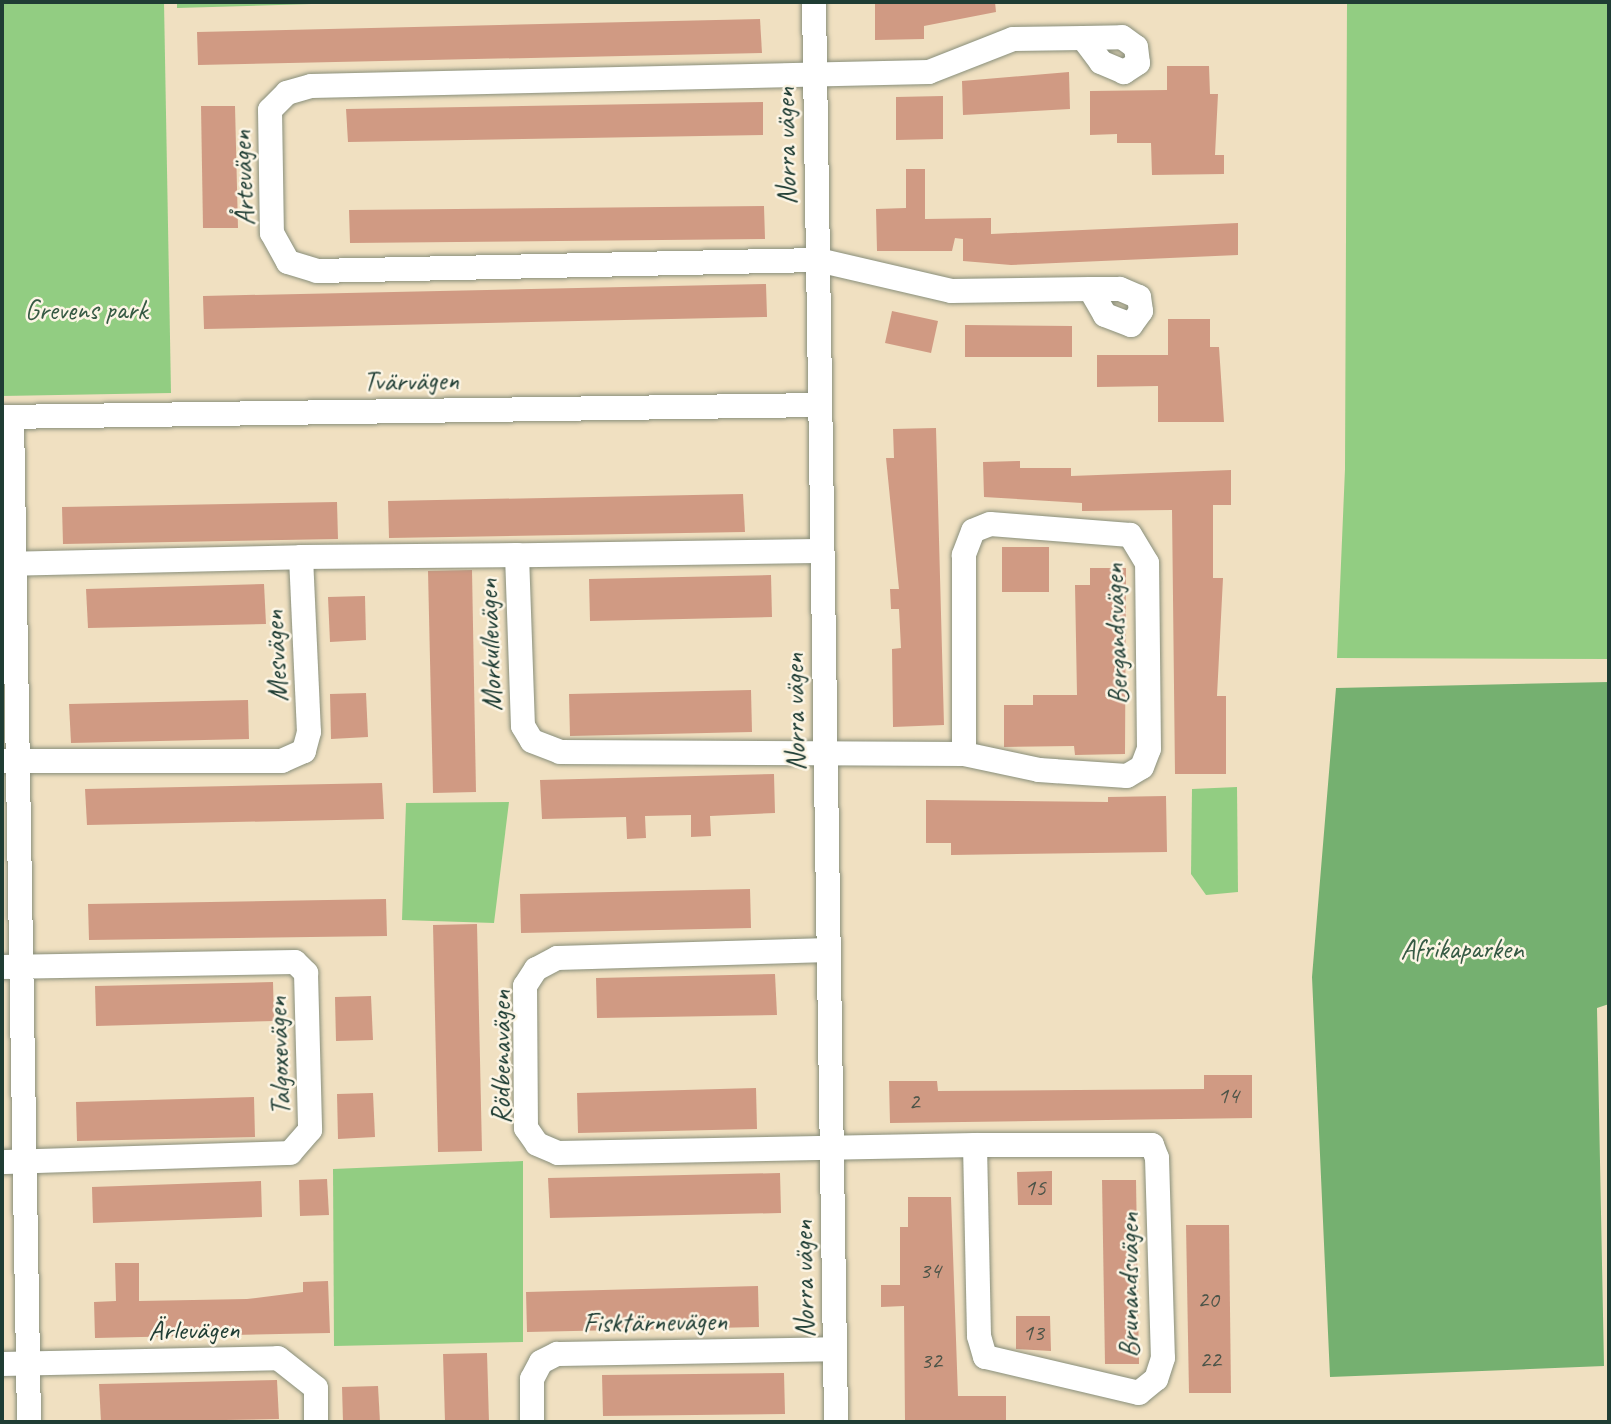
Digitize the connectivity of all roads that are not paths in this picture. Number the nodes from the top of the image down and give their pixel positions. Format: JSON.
{"nodes":[{"id":1,"x":814,"y":2,"type":"edge"},
{"id":2,"x":1083,"y":38,"type":"dead end"},
{"id":3,"x":815,"y":74,"type":"junction"},
{"id":4,"x":818,"y":260,"type":"junction"},
{"id":5,"x":1090,"y":289,"type":"dead end"},
{"id":6,"x":820,"y":405,"type":"junction"},
{"id":7,"x":7,"y":417,"type":"edge"},
{"id":8,"x":822,"y":551,"type":"junction"},
{"id":9,"x":517,"y":555,"type":"junction"},
{"id":10,"x":301,"y":556,"type":"junction"},
{"id":11,"x":8,"y":564,"type":"edge"},
{"id":12,"x":825,"y":751,"type":"junction"},
{"id":13,"x":964,"y":754,"type":"junction"},
{"id":14,"x":10,"y":761,"type":"edge"},
{"id":15,"x":829,"y":950,"type":"junction"},
{"id":16,"x":12,"y":966,"type":"edge"},
{"id":17,"x":975,"y":1145,"type":"junction"},
{"id":18,"x":832,"y":1148,"type":"junction"},
{"id":19,"x":13,"y":1162,"type":"edge"},
{"id":20,"x":835,"y":1349,"type":"junction"},
{"id":21,"x":2,"y":1364,"type":"edge"},
{"id":22,"x":28,"y":1364,"type":"junction"},
{"id":23,"x":29,"y":1422,"type":"edge"},
{"id":24,"x":316,"y":1422,"type":"edge"},
{"id":25,"x":532,"y":1422,"type":"edge"},
{"id":26,"x":836,"y":1422,"type":"edge"}],
"edges":[{"from":1,"to":3,"type":"street","name":"Norra vägen"},
{"from":2,"to":3,"type":"street","name":"Årtevägen"},
{"from":3,"to":4,"type":"street","name":"Norra vägen"},
{"from":3,"to":4,"type":"street","name":"Årtevägen"},
{"from":4,"to":5,"type":"street","name":"Årtevägen"},
{"from":4,"to":6,"type":"street","name":"Norra vägen"},
{"from":6,"to":7,"type":"street","name":"Tvärvägen"},
{"from":6,"to":8,"type":"street","name":"Norra vägen"},
{"from":7,"to":11,"type":"street"},
{"from":8,"to":9,"type":"street","name":"Morkullevägen"},
{"from":8,"to":12,"type":"street","name":"Norra vägen"},
{"from":9,"to":10,"type":"street"},
{"from":9,"to":12,"type":"street","name":"Morkullevägen"},
{"from":10,"to":11,"type":"street"},
{"from":10,"to":14,"type":"street","name":"Mesvägen"},
{"from":11,"to":14,"type":"street"},
{"from":12,"to":13,"type":"street","name":"Bergandsvägen"},
{"from":12,"to":15,"type":"street","name":"Norra vägen"},
{"from":13,"to":13,"type":"street","name":"Bergandsvägen"},
{"from":14,"to":16,"type":"street"},
{"from":15,"to":18,"type":"street","name":"Norra vägen"},
{"from":15,"to":18,"type":"street","name":"Rödbenavägen"},
{"from":16,"to":19,"type":"street"},
{"from":16,"to":19,"type":"street","name":"Talgoxevägen"},
{"from":17,"to":17,"type":"street","name":"Brunandsvägen"},
{"from":17,"to":18,"type":"street","name":"Brunandsvägen"},
{"from":18,"to":20,"type":"street","name":"Norra vägen"},
{"from":19,"to":22,"type":"street"},
{"from":20,"to":25,"type":"street","name":"Fisktärnevägen"},
{"from":20,"to":26,"type":"street","name":"Norra vägen"},
{"from":21,"to":22,"type":"street"},
{"from":22,"to":23,"type":"street"},
{"from":22,"to":24,"type":"street","name":"Ärlevägen"}]}
